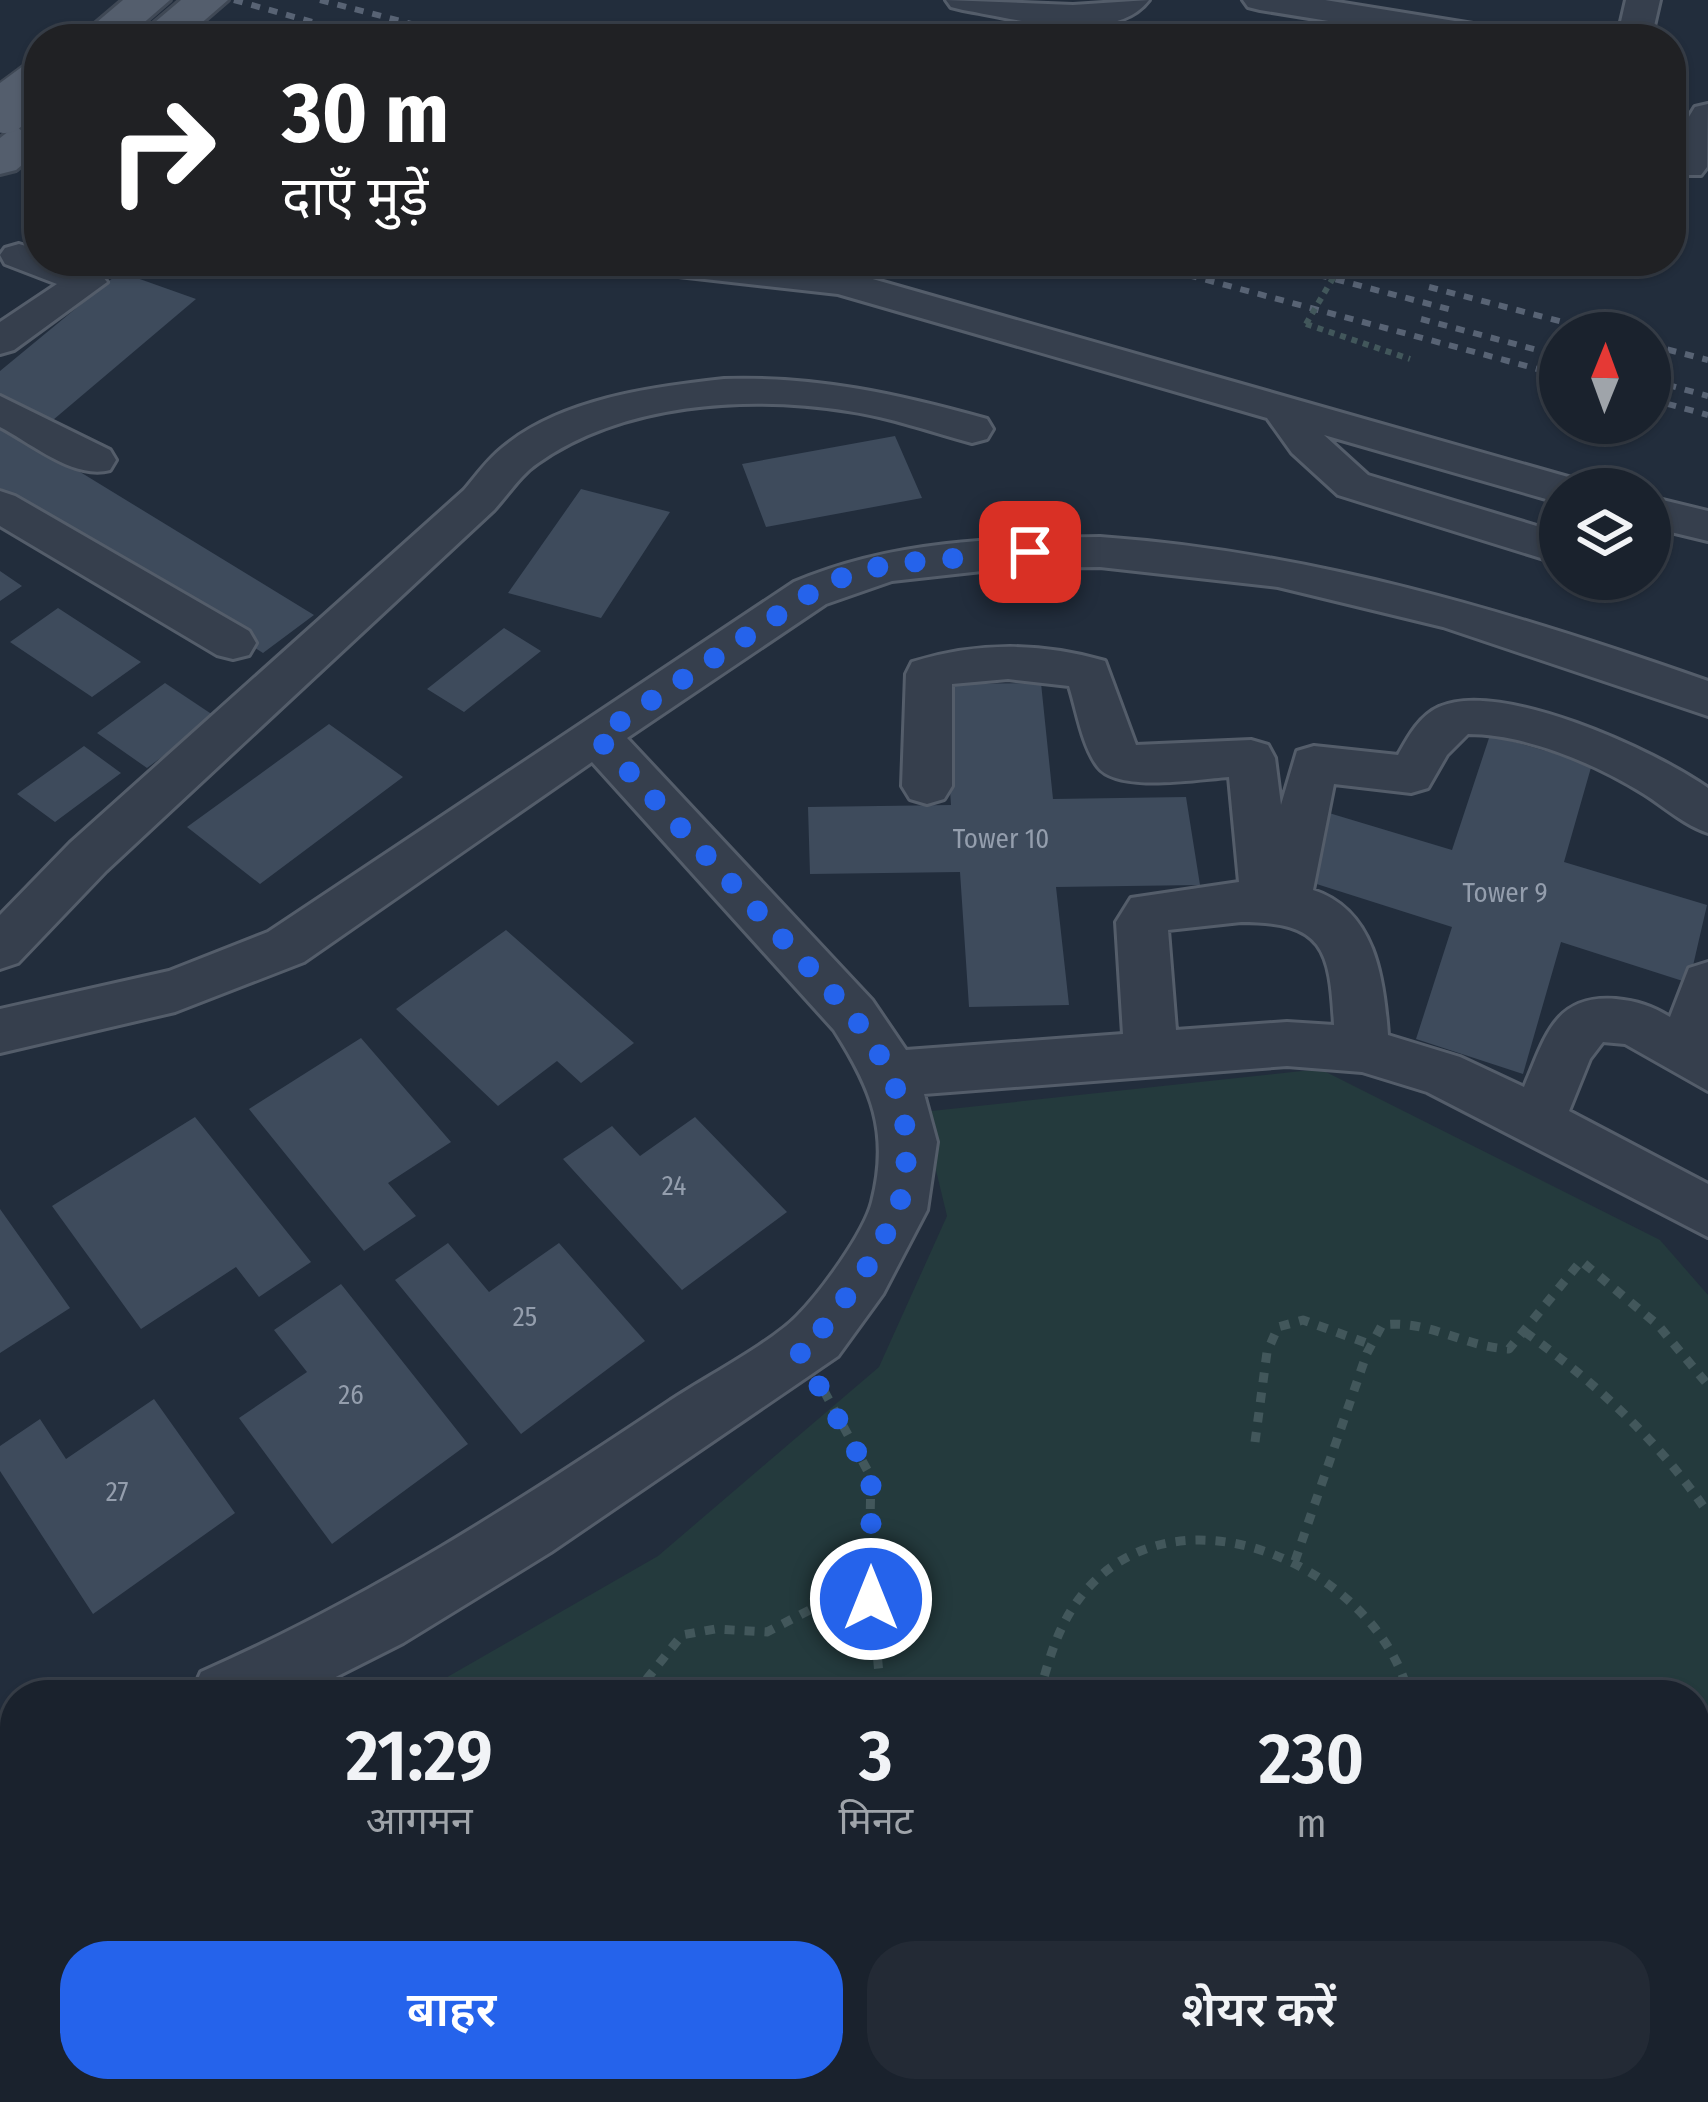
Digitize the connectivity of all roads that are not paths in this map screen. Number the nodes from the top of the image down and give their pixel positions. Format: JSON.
{"nodes":[{"id":1,"x":149,"y":0,"type":"edge"},
{"id":2,"x":207,"y":0,"type":"edge"},
{"id":3,"x":963,"y":0,"type":"edge"},
{"id":4,"x":1132,"y":0,"type":"edge"},
{"id":5,"x":1260,"y":0,"type":"edge"},
{"id":6,"x":118,"y":24,"type":"edge"},
{"id":7,"x":176,"y":24,"type":"edge"},
{"id":8,"x":1410,"y":24,"type":"edge"},
{"id":9,"x":20,"y":105,"type":"edge"},
{"id":10,"x":1708,"y":111,"type":"edge"},
{"id":11,"x":0,"y":160,"type":"edge"},
{"id":12,"x":1689,"y":175,"type":"edge"},
{"id":13,"x":71,"y":276,"type":"edge"},
{"id":14,"x":787,"y":276,"type":"edge"},
{"id":15,"x":0,"y":341,"type":"edge"},
{"id":16,"x":1280,"y":407,"type":"junction"},
{"id":17,"x":0,"y":409,"type":"edge"},
{"id":18,"x":972,"y":429,"type":"dead end"},
{"id":19,"x":1307,"y":443,"type":"junction"},
{"id":20,"x":95,"y":460,"type":"dead end"},
{"id":21,"x":1539,"y":483,"type":"edge"},
{"id":22,"x":0,"y":506,"type":"edge"},
{"id":23,"x":1539,"y":514,"type":"edge"},
{"id":24,"x":1539,"y":543,"type":"edge"},
{"id":25,"x":233,"y":643,"type":"dead end"},
{"id":26,"x":1708,"y":699,"type":"edge"},
{"id":27,"x":597,"y":737,"type":"junction"},
{"id":28,"x":927,"y":786,"type":"dead end"},
{"id":29,"x":1708,"y":814,"type":"edge"},
{"id":30,"x":1275,"y":901,"type":"junction"},
{"id":31,"x":0,"y":948,"type":"edge"},
{"id":32,"x":1708,"y":983,"type":"edge"},
{"id":33,"x":0,"y":1031,"type":"edge"},
{"id":34,"x":1362,"y":1050,"type":"junction"},
{"id":35,"x":1151,"y":1054,"type":"junction"},
{"id":36,"x":1696,"y":1061,"type":"edge"},
{"id":37,"x":892,"y":1074,"type":"junction"},
{"id":38,"x":1537,"y":1120,"type":"junction"},
{"id":39,"x":1708,"y":1213,"type":"edge"},
{"id":40,"x":257,"y":1680,"type":"edge"}],
"edges":[{"from":1,"to":6,"type":"main road"},
{"from":2,"to":7,"type":"main road"},
{"from":3,"to":4,"type":"street"},
{"from":5,"to":8,"type":"street"},
{"from":9,"to":11,"type":"main road"},
{"from":10,"to":12,"type":"street"},
{"from":13,"to":15,"type":"street"},
{"from":14,"to":16,"type":"street"},
{"from":16,"to":19,"type":"street"},
{"from":16,"to":21,"type":"street"},
{"from":17,"to":20,"type":"street"},
{"from":18,"to":31,"type":"street"},
{"from":19,"to":23,"type":"street"},
{"from":19,"to":24,"type":"street"},
{"from":22,"to":25,"type":"street"},
{"from":26,"to":27,"type":"street"},
{"from":27,"to":33,"type":"street"},
{"from":27,"to":37,"type":"street"},
{"from":28,"to":30,"type":"street"},
{"from":29,"to":30,"type":"street"},
{"from":30,"to":34,"type":"street"},
{"from":30,"to":35,"type":"street"},
{"from":32,"to":36,"type":"street"},
{"from":34,"to":35,"type":"street"},
{"from":34,"to":38,"type":"street"},
{"from":35,"to":37,"type":"street"},
{"from":36,"to":38,"type":"street"},
{"from":37,"to":40,"type":"street"},
{"from":38,"to":39,"type":"street"}]}
